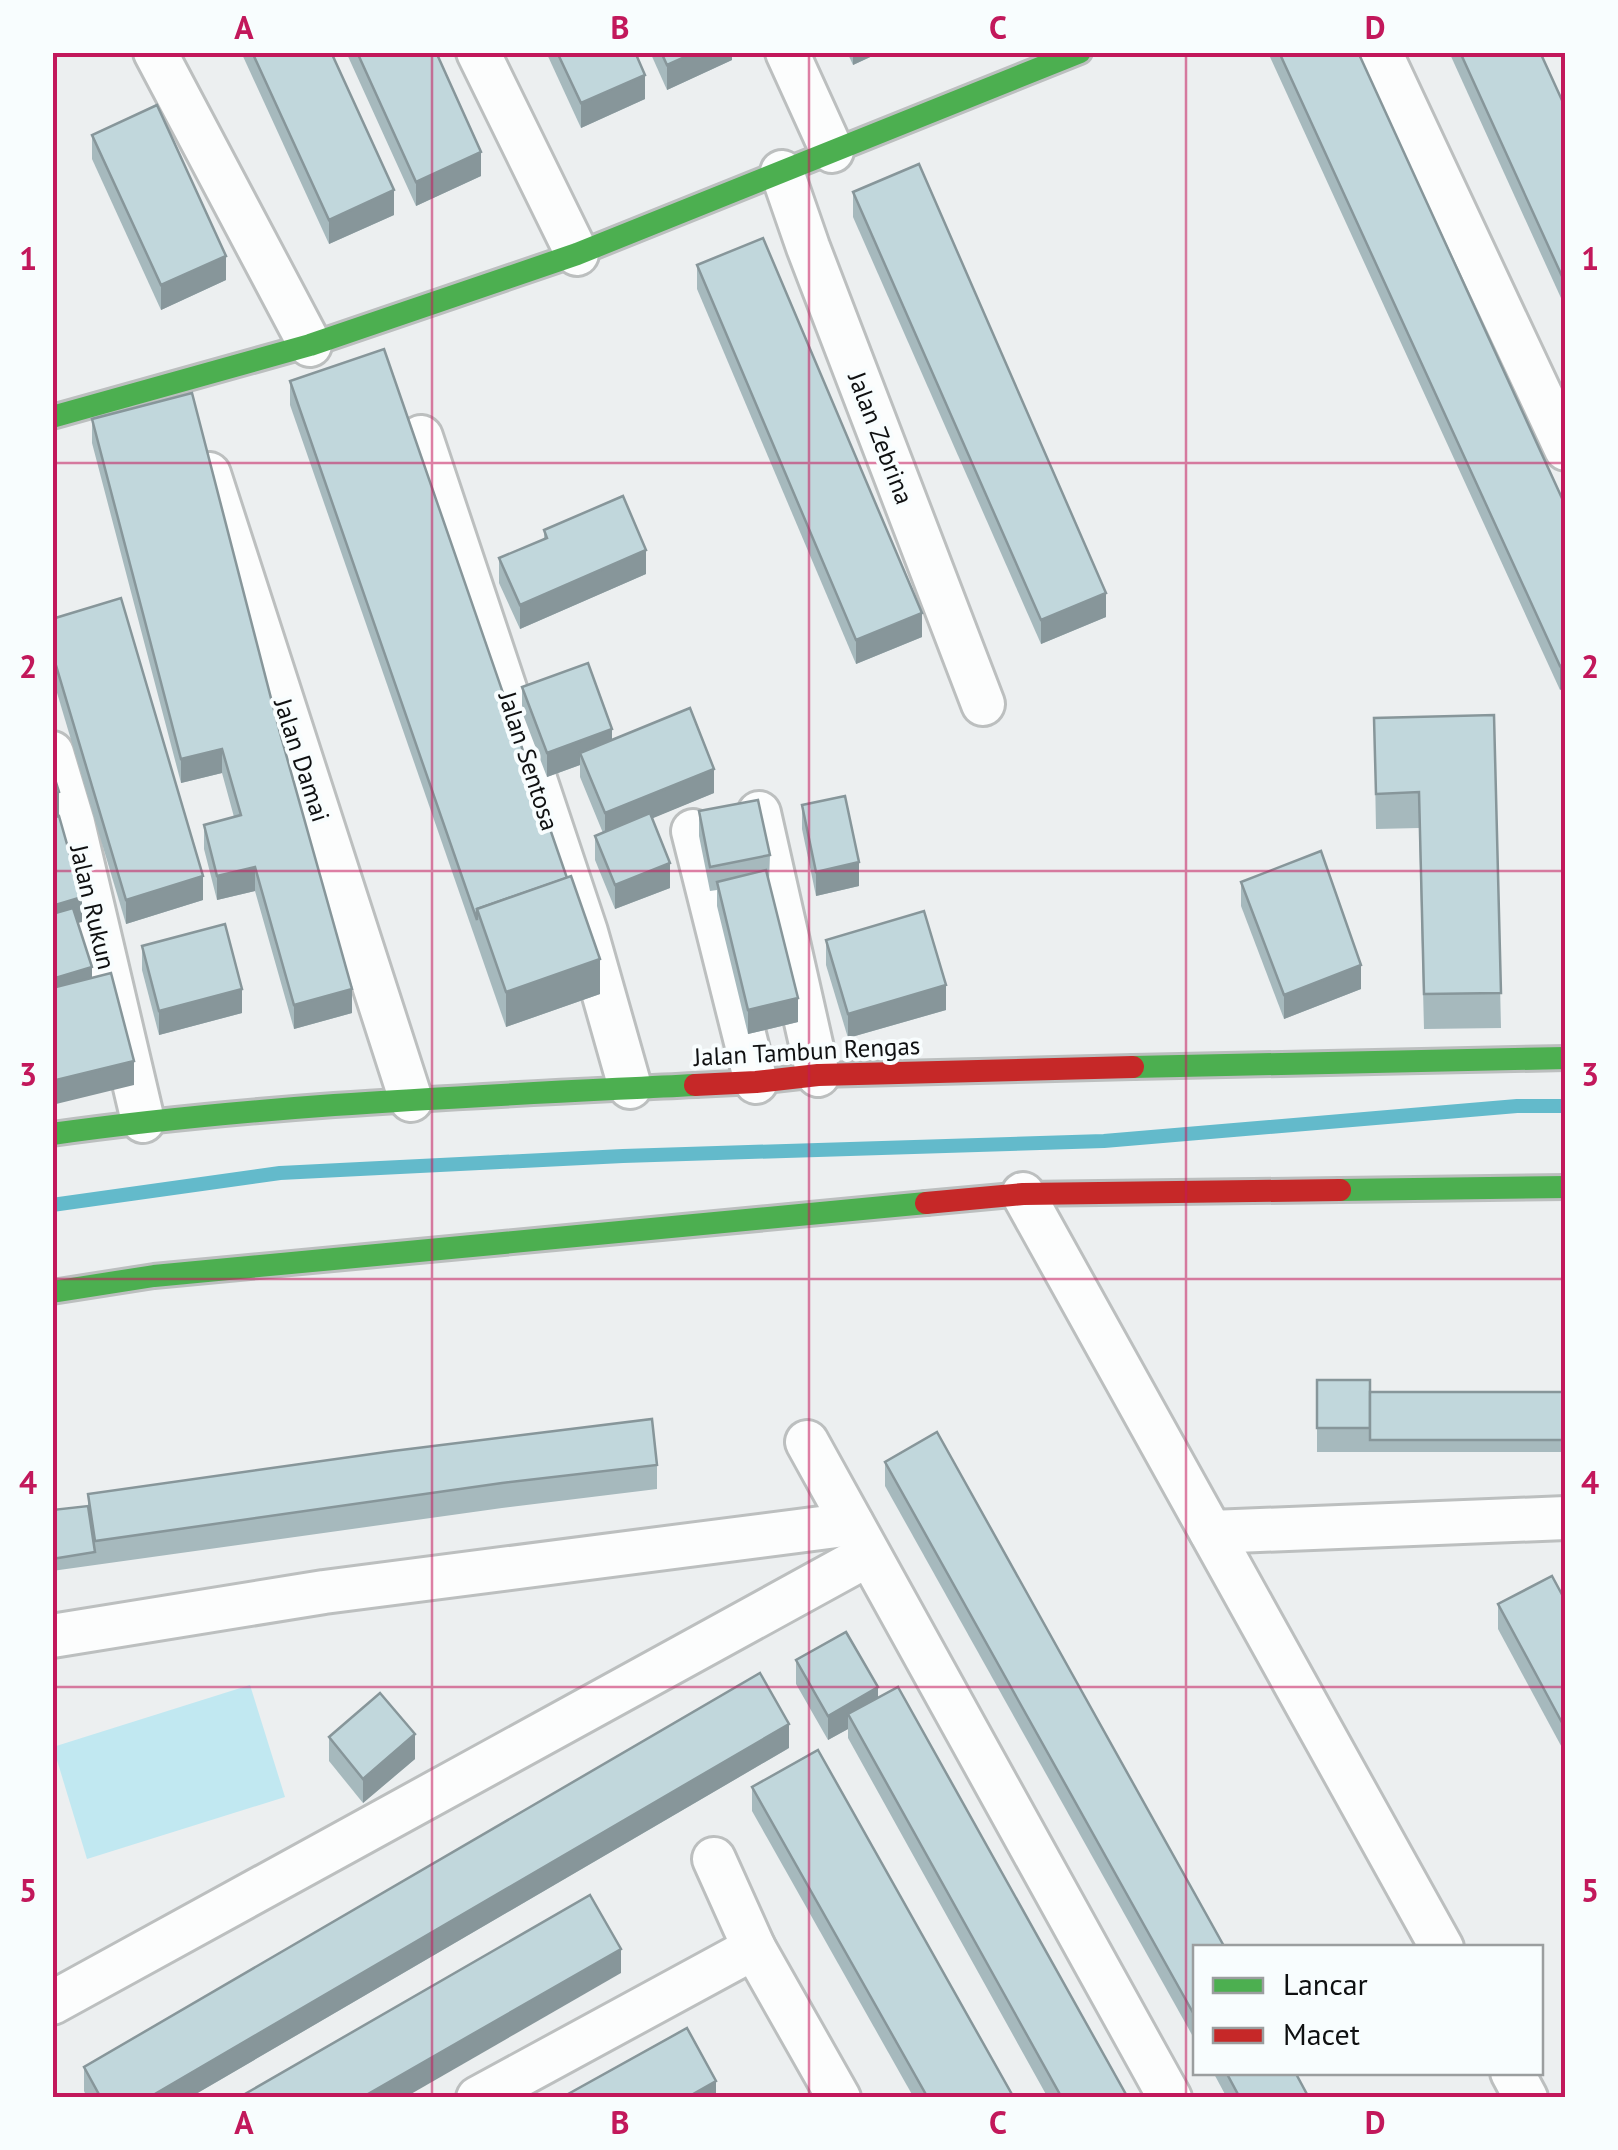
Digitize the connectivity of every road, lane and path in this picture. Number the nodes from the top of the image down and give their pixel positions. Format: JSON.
{"nodes":[{"id":1,"x":155,"y":52,"type":"edge"},
{"id":2,"x":478,"y":52,"type":"edge"},
{"id":3,"x":787,"y":52,"type":"edge"},
{"id":4,"x":1080,"y":52,"type":"edge"},
{"id":5,"x":1380,"y":52,"type":"edge"},
{"id":6,"x":832,"y":151,"type":"junction"},
{"id":7,"x":782,"y":172,"type":"junction"},
{"id":8,"x":577,"y":254,"type":"junction"},
{"id":9,"x":310,"y":345,"type":"junction"},
{"id":10,"x":52,"y":417,"type":"edge"},
{"id":11,"x":200,"y":434,"type":"edge"},
{"id":12,"x":421,"y":438,"type":"dead end"},
{"id":13,"x":1566,"y":449,"type":"edge"},
{"id":14,"x":983,"y":704,"type":"dead end"},
{"id":15,"x":52,"y":753,"type":"edge"},
{"id":16,"x":759,"y":812,"type":"edge"},
{"id":17,"x":63,"y":826,"type":"edge"},
{"id":18,"x":692,"y":830,"type":"dead end"},
{"id":19,"x":1566,"y":1058,"type":"edge"},
{"id":20,"x":818,"y":1075,"type":"junction"},
{"id":21,"x":756,"y":1082,"type":"junction"},
{"id":22,"x":630,"y":1087,"type":"junction"},
{"id":23,"x":411,"y":1100,"type":"junction"},
{"id":24,"x":143,"y":1120,"type":"junction"},
{"id":25,"x":52,"y":1134,"type":"edge"},
{"id":26,"x":1566,"y":1187,"type":"edge"},
{"id":27,"x":1022,"y":1194,"type":"junction"},
{"id":28,"x":52,"y":1292,"type":"edge"},
{"id":29,"x":807,"y":1442,"type":"dead end"},
{"id":30,"x":1560,"y":1528,"type":"edge"},
{"id":31,"x":1211,"y":1532,"type":"junction"},
{"id":32,"x":860,"y":1540,"type":"junction"},
{"id":33,"x":52,"y":1636,"type":"edge"},
{"id":34,"x":714,"y":1860,"type":"dead end"},
{"id":35,"x":1440,"y":1945,"type":"edge"},
{"id":36,"x":754,"y":1948,"type":"junction"},
{"id":37,"x":52,"y":2003,"type":"edge"},
{"id":38,"x":1514,"y":2075,"type":"edge"},
{"id":39,"x":478,"y":2098,"type":"edge"},
{"id":40,"x":839,"y":2098,"type":"edge"},
{"id":41,"x":1170,"y":2098,"type":"edge"},
{"id":42,"x":1526,"y":2098,"type":"edge"}],
"edges":[{"from":1,"to":9,"type":"street"},
{"from":2,"to":8,"type":"street"},
{"from":3,"to":6,"type":"street"},
{"from":4,"to":6,"type":"street"},
{"from":5,"to":13,"type":"street"},
{"from":6,"to":7,"type":"street"},
{"from":7,"to":8,"type":"street"},
{"from":7,"to":14,"type":"street","name":"Jalan Zebrina"},
{"from":8,"to":9,"type":"street"},
{"from":9,"to":10,"type":"street"},
{"from":11,"to":23,"type":"street","name":"Jalan Damai"},
{"from":12,"to":22,"type":"street","name":"Jalan Sentosa"},
{"from":15,"to":17,"type":"street","name":"Jalan Rukun"},
{"from":16,"to":20,"type":"street"},
{"from":17,"to":24,"type":"street","name":"Jalan Rukun"},
{"from":18,"to":21,"type":"street"},
{"from":19,"to":20,"type":"street","name":"Jalan Tambun Rengas"},
{"from":20,"to":21,"type":"street","name":"Jalan Tambun Rengas"},
{"from":21,"to":22,"type":"street","name":"Jalan Tambun Rengas"},
{"from":22,"to":23,"type":"street","name":"Jalan Tambun Rengas"},
{"from":23,"to":24,"type":"street","name":"Jalan Tambun Rengas"},
{"from":24,"to":25,"type":"street","name":"Jalan Tambun Rengas"},
{"from":26,"to":27,"type":"street"},
{"from":27,"to":28,"type":"street"},
{"from":27,"to":31,"type":"street"},
{"from":29,"to":32,"type":"street"},
{"from":30,"to":31,"type":"street"},
{"from":31,"to":35,"type":"street"},
{"from":32,"to":33,"type":"street"},
{"from":32,"to":37,"type":"street"},
{"from":32,"to":41,"type":"street"},
{"from":34,"to":36,"type":"street"},
{"from":36,"to":39,"type":"street"},
{"from":36,"to":40,"type":"street"},
{"from":38,"to":42,"type":"street"}]}
